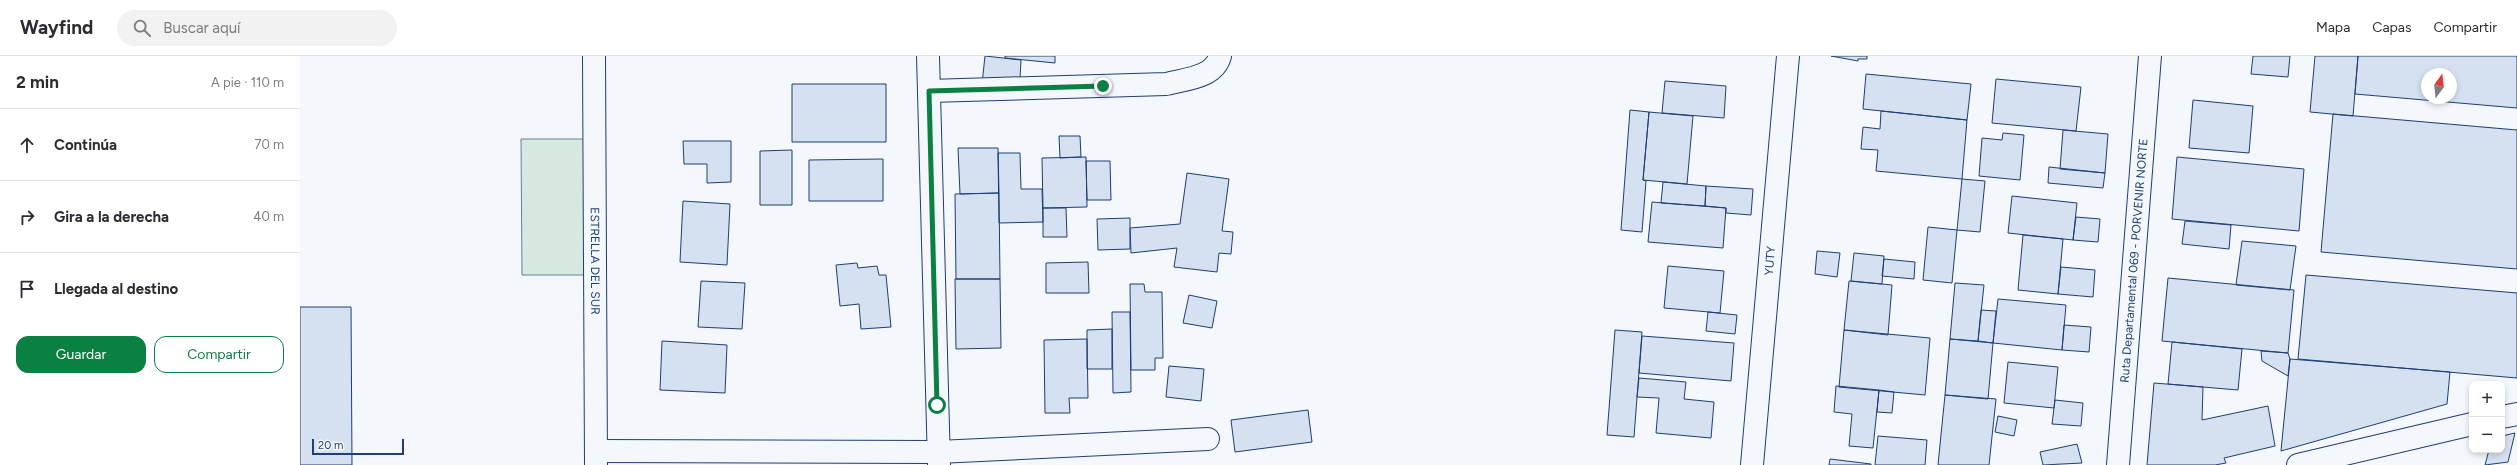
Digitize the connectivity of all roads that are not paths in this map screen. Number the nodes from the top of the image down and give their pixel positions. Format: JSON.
{"nodes":[{"id":1,"x":594,"y":56,"type":"edge"},
{"id":2,"x":928,"y":56,"type":"edge"},
{"id":3,"x":1220,"y":56,"type":"edge"},
{"id":4,"x":1788,"y":56,"type":"edge"},
{"id":5,"x":2150,"y":56,"type":"edge"},
{"id":6,"x":929,"y":91,"type":"junction"},
{"id":7,"x":2517,"y":414,"type":"edge"},
{"id":8,"x":2505,"y":416,"type":"edge"},
{"id":9,"x":2469,"y":425,"type":"edge"},
{"id":10,"x":1208,"y":439,"type":"dead end"},
{"id":11,"x":596,"y":458,"type":"edge"},
{"id":12,"x":939,"y":458,"type":"edge"},
{"id":13,"x":1752,"y":465,"type":"edge"},
{"id":14,"x":2118,"y":465,"type":"edge"},
{"id":15,"x":2298,"y":465,"type":"edge"}],
"edges":[{"from":1,"to":11,"type":"street","name":"ESTRELLA DEL SUR"},
{"from":2,"to":6,"type":"street"},
{"from":3,"to":6,"type":"street"},
{"from":4,"to":13,"type":"street","name":"YUTY"},
{"from":5,"to":14,"type":"street","name":"Ruta Departamental 069 - PORVENIR NORTE"},
{"from":6,"to":12,"type":"street"},
{"from":7,"to":8,"type":"street"},
{"from":9,"to":15,"type":"street"},
{"from":10,"to":12,"type":"street"},
{"from":11,"to":12,"type":"street"}]}
